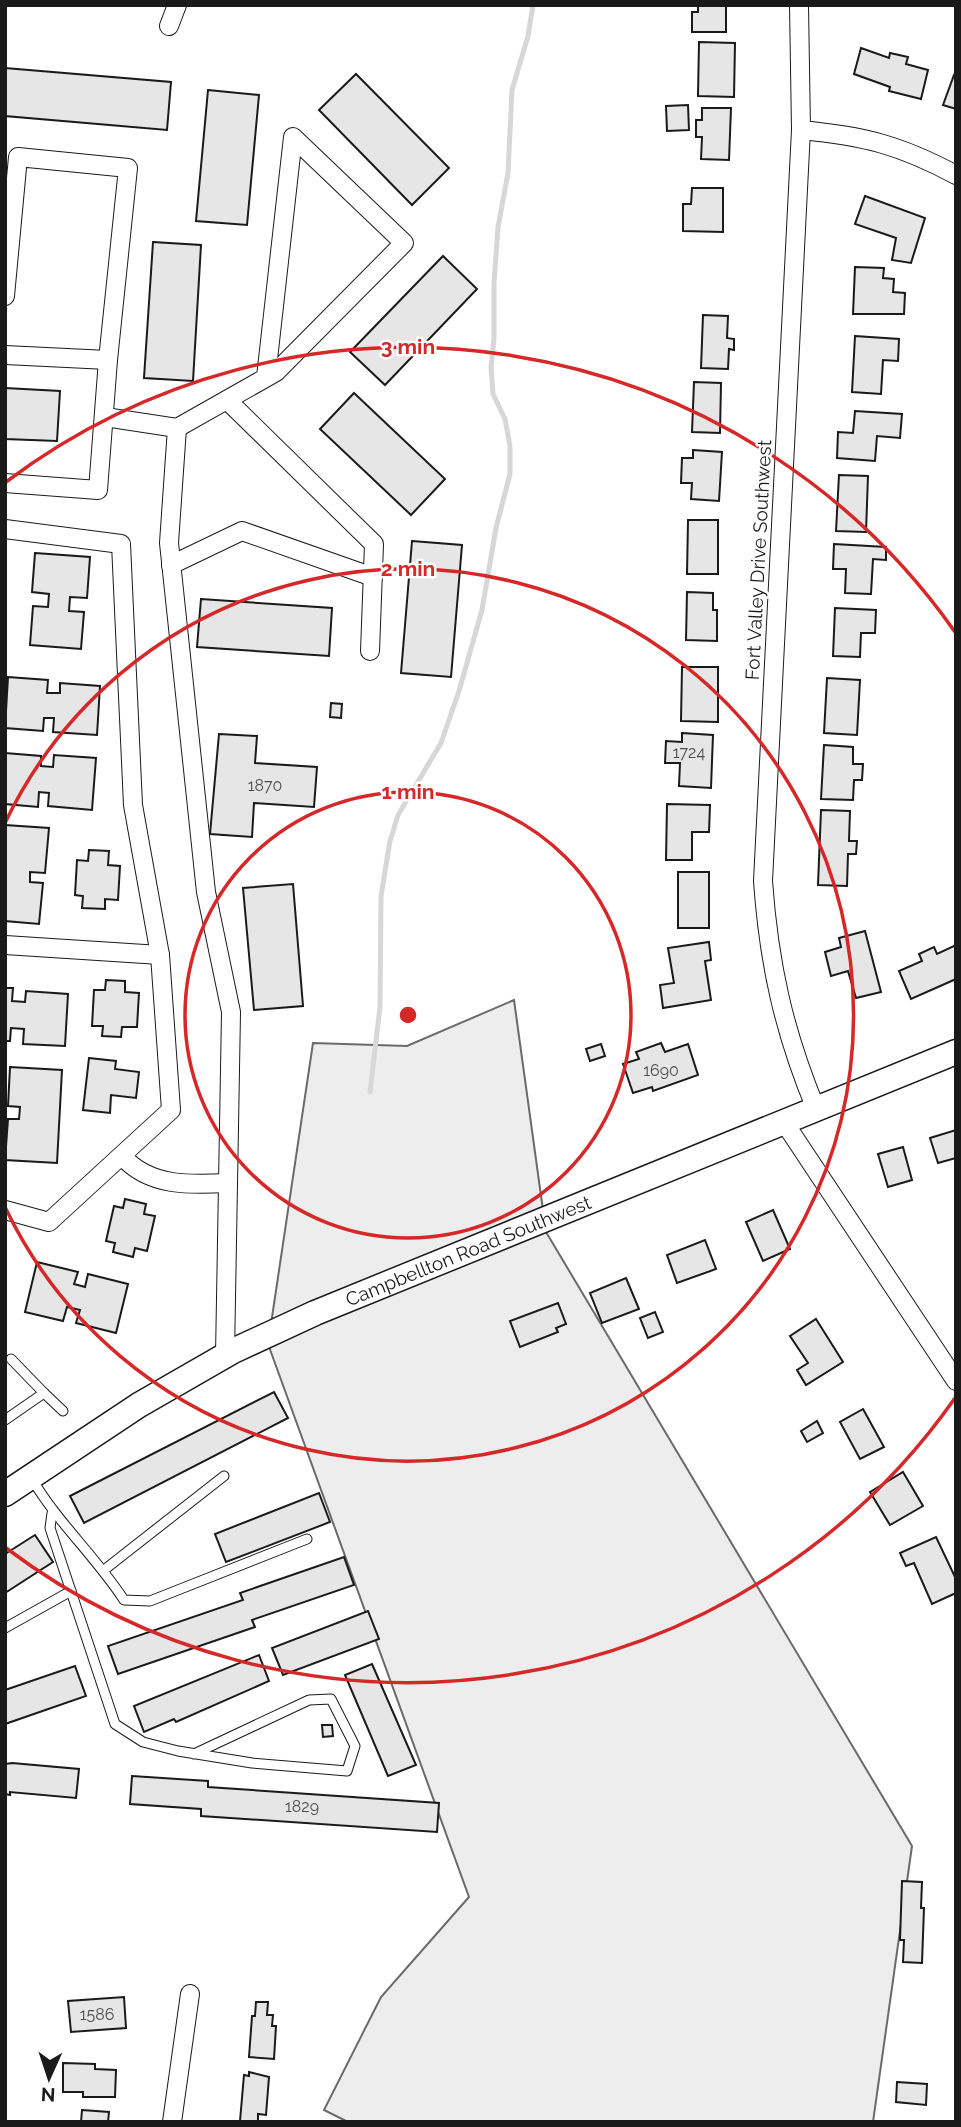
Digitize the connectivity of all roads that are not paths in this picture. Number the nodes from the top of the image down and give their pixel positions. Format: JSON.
{"nodes":[{"id":1,"x":177,"y":5,"type":"edge"},
{"id":2,"x":799,"y":5,"type":"edge"},
{"id":3,"x":169,"y":26,"type":"dead end"},
{"id":4,"x":801,"y":130,"type":"junction"},
{"id":5,"x":956,"y":175,"type":"edge"},
{"id":6,"x":5,"y":296,"type":"edge"},
{"id":7,"x":5,"y":355,"type":"edge"},
{"id":8,"x":108,"y":359,"type":"junction"},
{"id":9,"x":266,"y":377,"type":"junction"},
{"id":10,"x":227,"y":400,"type":"junction"},
{"id":11,"x":105,"y":417,"type":"junction"},
{"id":12,"x":177,"y":428,"type":"junction"},
{"id":13,"x":5,"y":483,"type":"edge"},
{"id":14,"x":5,"y":529,"type":"edge"},
{"id":15,"x":171,"y":565,"type":"junction"},
{"id":16,"x":373,"y":577,"type":"junction"},
{"id":17,"x":370,"y":651,"type":"dead end"},
{"id":18,"x":5,"y":945,"type":"edge"},
{"id":19,"x":160,"y":955,"type":"junction"},
{"id":20,"x":956,"y":1052,"type":"edge"},
{"id":21,"x":816,"y":1109,"type":"junction"},
{"id":22,"x":784,"y":1122,"type":"junction"},
{"id":23,"x":123,"y":1157,"type":"junction"},
{"id":24,"x":228,"y":1183,"type":"junction"},
{"id":25,"x":5,"y":1210,"type":"edge"},
{"id":26,"x":225,"y":1356,"type":"junction"},
{"id":27,"x":11,"y":1359,"type":"dead end"},
{"id":28,"x":956,"y":1381,"type":"edge"},
{"id":29,"x":44,"y":1393,"type":"junction"},
{"id":30,"x":63,"y":1411,"type":"dead end"},
{"id":31,"x":5,"y":1420,"type":"edge"},
{"id":32,"x":224,"y":1476,"type":"dead end"},
{"id":33,"x":31,"y":1477,"type":"junction"},
{"id":34,"x":5,"y":1494,"type":"edge"},
{"id":35,"x":52,"y":1513,"type":"junction"},
{"id":36,"x":307,"y":1539,"type":"dead end"},
{"id":37,"x":104,"y":1570,"type":"junction"},
{"id":38,"x":71,"y":1591,"type":"junction"},
{"id":39,"x":5,"y":1628,"type":"edge"},
{"id":40,"x":194,"y":1754,"type":"junction"},
{"id":41,"x":190,"y":1994,"type":"dead end"},
{"id":42,"x":172,"y":2122,"type":"edge"}],
"edges":[{"from":1,"to":3,"type":"street"},
{"from":2,"to":4,"type":"street","name":"Fort Valley Drive Southwest"},
{"from":4,"to":5,"type":"street"},
{"from":4,"to":21,"type":"street","name":"Fort Valley Drive Southwest"},
{"from":6,"to":8,"type":"street"},
{"from":7,"to":8,"type":"street"},
{"from":8,"to":11,"type":"street"},
{"from":9,"to":9,"type":"street"},
{"from":9,"to":10,"type":"street"},
{"from":10,"to":12,"type":"street"},
{"from":10,"to":16,"type":"street"},
{"from":11,"to":12,"type":"street"},
{"from":11,"to":13,"type":"street"},
{"from":12,"to":15,"type":"street"},
{"from":14,"to":19,"type":"street"},
{"from":15,"to":16,"type":"street"},
{"from":15,"to":24,"type":"street"},
{"from":16,"to":17,"type":"street"},
{"from":18,"to":19,"type":"street"},
{"from":19,"to":23,"type":"street"},
{"from":20,"to":21,"type":"main road","name":"Campbellton Road Southwest"},
{"from":21,"to":22,"type":"main road","name":"Campbellton Road Southwest"},
{"from":22,"to":26,"type":"main road","name":"Campbellton Road Southwest"},
{"from":22,"to":28,"type":"street"},
{"from":23,"to":24,"type":"street"},
{"from":23,"to":25,"type":"street"},
{"from":24,"to":26,"type":"street"},
{"from":26,"to":33,"type":"main road","name":"Campbellton Road Southwest"},
{"from":27,"to":29,"type":"lane"},
{"from":29,"to":30,"type":"lane"},
{"from":29,"to":31,"type":"lane"},
{"from":32,"to":37,"type":"lane"},
{"from":33,"to":34,"type":"main road","name":"Campbellton Road Southwest"},
{"from":33,"to":35,"type":"lane"},
{"from":35,"to":37,"type":"lane"},
{"from":35,"to":38,"type":"lane"},
{"from":36,"to":37,"type":"lane"},
{"from":38,"to":39,"type":"lane"},
{"from":38,"to":40,"type":"lane"},
{"from":40,"to":40,"type":"lane"},
{"from":41,"to":42,"type":"street"}]}
